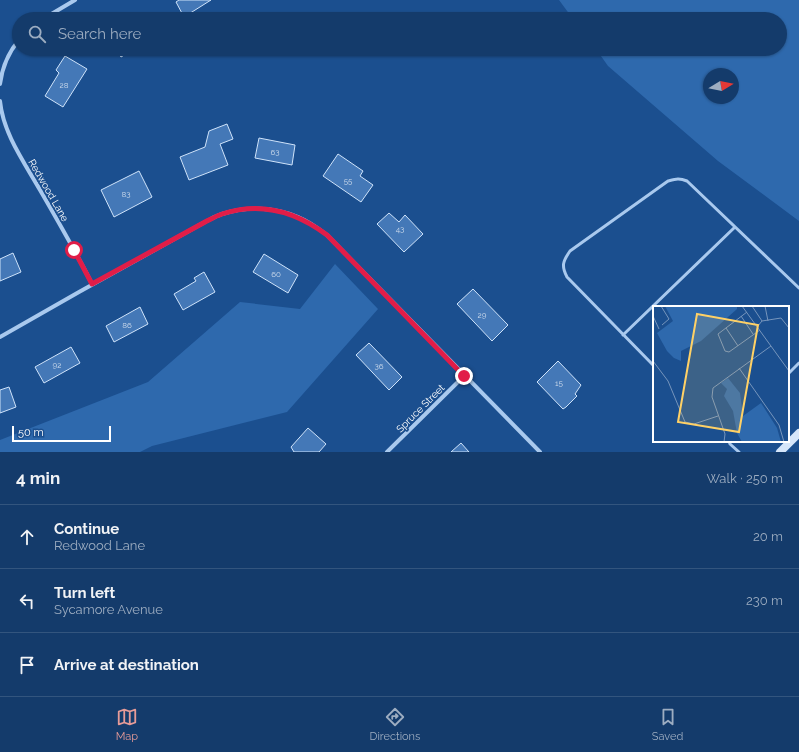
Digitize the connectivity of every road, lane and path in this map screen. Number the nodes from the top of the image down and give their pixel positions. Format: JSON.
{"nodes":[{"id":1,"x":75,"y":0,"type":"edge"},
{"id":2,"x":55,"y":12,"type":"edge"},
{"id":3,"x":12,"y":50,"type":"edge"},
{"id":4,"x":0,"y":84,"type":"edge"},
{"id":5,"x":0,"y":101,"type":"edge"},
{"id":6,"x":735,"y":227,"type":"junction"},
{"id":7,"x":92,"y":284,"type":"junction"},
{"id":8,"x":799,"y":288,"type":"edge"},
{"id":9,"x":653,"y":306,"type":"edge"},
{"id":10,"x":653,"y":306,"type":"edge"},
{"id":11,"x":623,"y":335,"type":"junction"},
{"id":12,"x":0,"y":337,"type":"edge"},
{"id":13,"x":799,"y":363,"type":"edge"},
{"id":14,"x":653,"y":365,"type":"edge"},
{"id":15,"x":789,"y":373,"type":"edge"},
{"id":16,"x":464,"y":376,"type":"junction"},
{"id":17,"x":799,"y":433,"type":"edge"},
{"id":18,"x":730,"y":442,"type":"edge"},
{"id":19,"x":784,"y":451,"type":"edge"},
{"id":20,"x":388,"y":452,"type":"edge"},
{"id":21,"x":540,"y":452,"type":"edge"},
{"id":22,"x":739,"y":452,"type":"edge"}],
"edges":[{"from":1,"to":2,"type":"street"},
{"from":3,"to":4,"type":"street"},
{"from":5,"to":7,"type":"street","name":"Redwood Lane"},
{"from":6,"to":8,"type":"lane"},
{"from":6,"to":9,"type":"lane"},
{"from":6,"to":11,"type":"lane"},
{"from":7,"to":12,"type":"street"},
{"from":7,"to":16,"type":"street"},
{"from":10,"to":11,"type":"lane"},
{"from":11,"to":14,"type":"lane"},
{"from":13,"to":15,"type":"lane"},
{"from":16,"to":20,"type":"street","name":"Spruce Street"},
{"from":16,"to":21,"type":"street"},
{"from":17,"to":19,"type":"street"},
{"from":18,"to":22,"type":"lane"}]}
